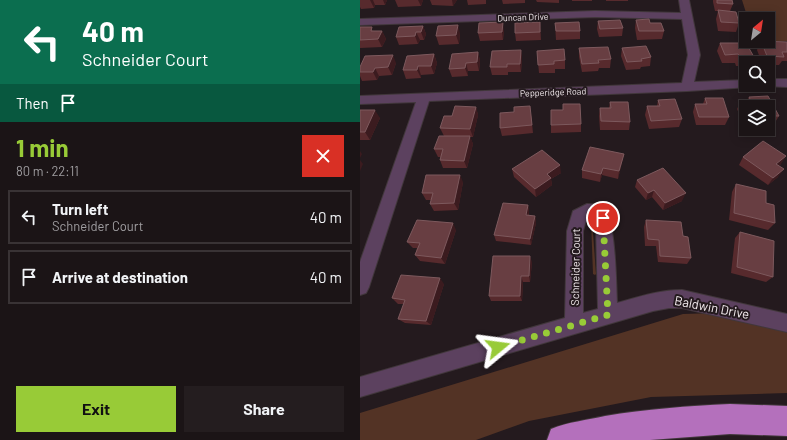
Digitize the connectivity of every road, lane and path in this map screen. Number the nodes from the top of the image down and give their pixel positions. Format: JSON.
{"nodes":[{"id":1,"x":684,"y":0,"type":"edge"},
{"id":2,"x":686,"y":16,"type":"junction"},
{"id":3,"x":360,"y":22,"type":"edge"},
{"id":4,"x":775,"y":83,"type":"edge"},
{"id":5,"x":787,"y":83,"type":"edge"},
{"id":6,"x":739,"y":84,"type":"edge"},
{"id":7,"x":687,"y":87,"type":"junction"},
{"id":8,"x":424,"y":98,"type":"junction"},
{"id":9,"x":360,"y":100,"type":"edge"},
{"id":10,"x":360,"y":287,"type":"edge"},
{"id":11,"x":608,"y":315,"type":"junction"},
{"id":12,"x":787,"y":323,"type":"edge"},
{"id":13,"x":574,"y":325,"type":"junction"},
{"id":14,"x":360,"y":387,"type":"edge"},
{"id":15,"x":787,"y":421,"type":"edge"},
{"id":16,"x":562,"y":440,"type":"edge"}],
"edges":[{"from":1,"to":2,"type":"street"},
{"from":2,"to":3,"type":"street","name":"Duncan Drive"},
{"from":2,"to":7,"type":"street"},
{"from":4,"to":5,"type":"street"},
{"from":6,"to":7,"type":"street","name":"Pepperidge Road"},
{"from":7,"to":8,"type":"street","name":"Pepperidge Road"},
{"from":8,"to":9,"type":"street","name":"Pepperidge Road"},
{"from":8,"to":10,"type":"street"},
{"from":11,"to":12,"type":"street","name":"Baldwin Drive"},
{"from":11,"to":13,"type":"street","name":"Baldwin Drive"},
{"from":11,"to":13,"type":"street","name":"Schneider Court"},
{"from":13,"to":14,"type":"street","name":"Baldwin Drive"},
{"from":15,"to":16,"type":"highway"}]}
